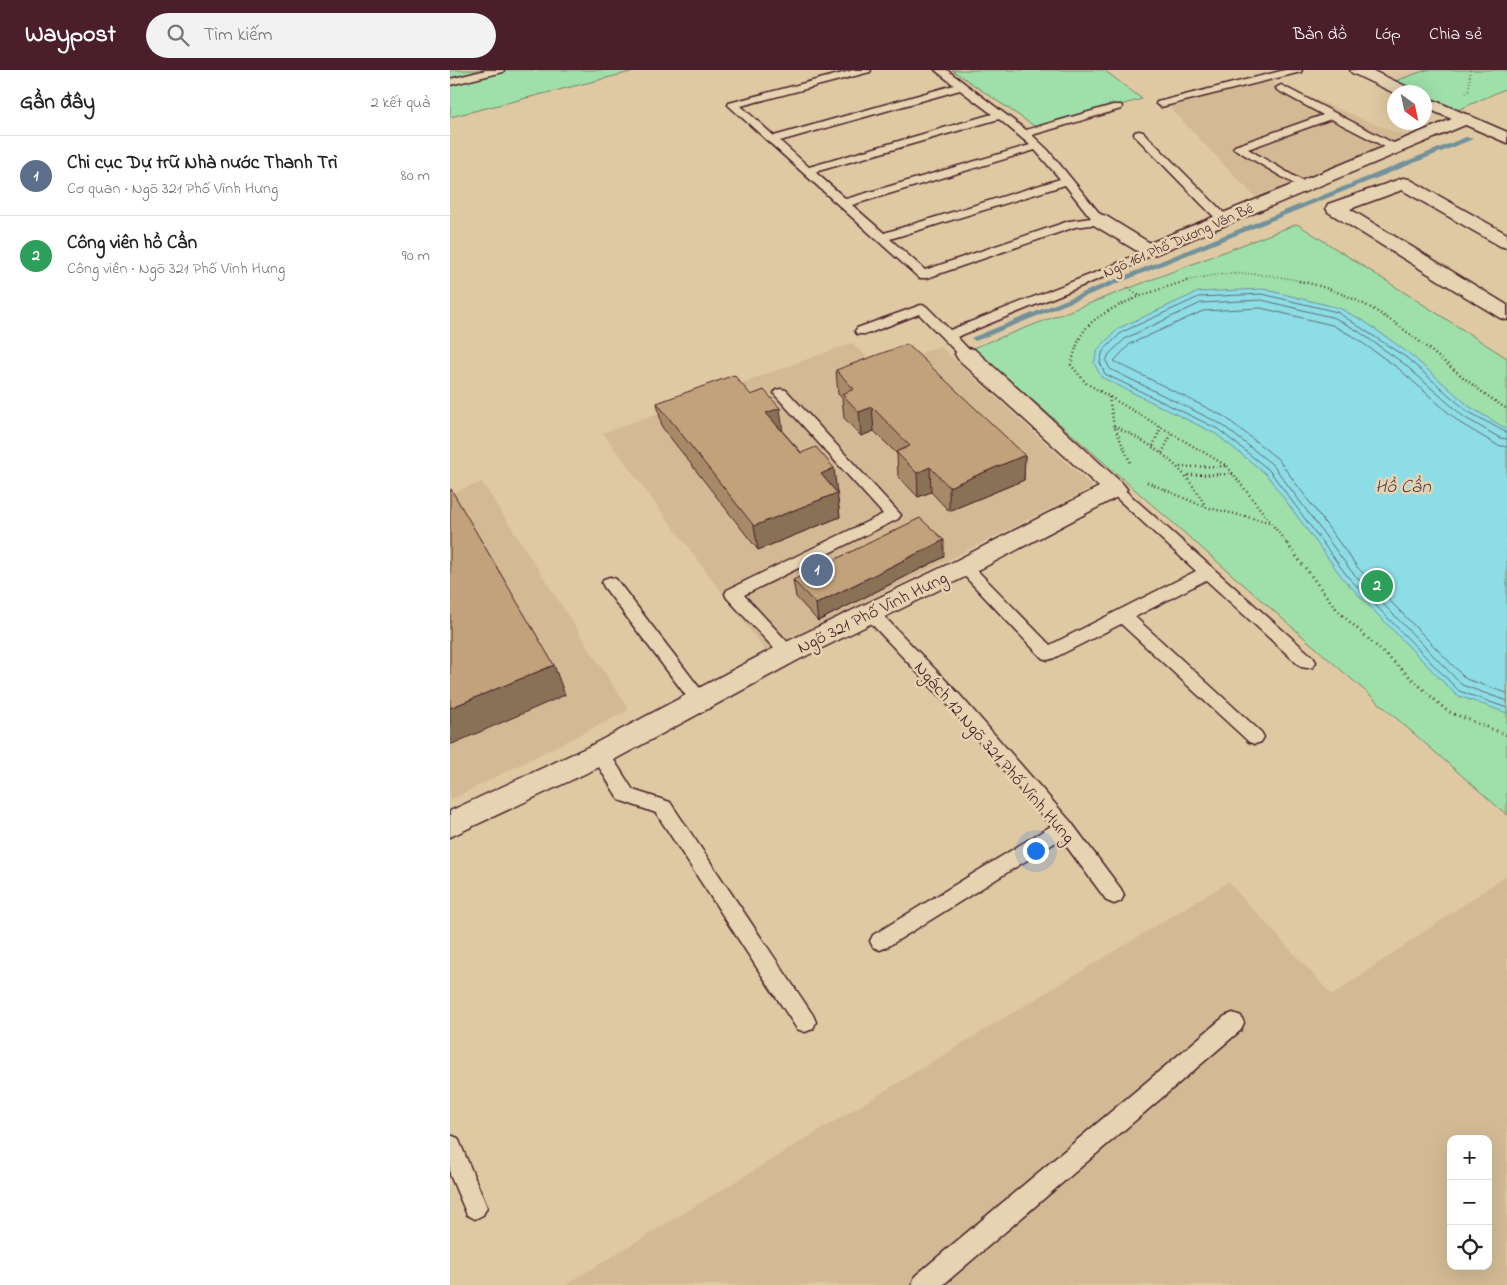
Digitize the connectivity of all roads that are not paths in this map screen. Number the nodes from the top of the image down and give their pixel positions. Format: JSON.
{"nodes":[{"id":1,"x":499,"y":70,"type":"edge"},
{"id":2,"x":866,"y":70,"type":"edge"},
{"id":3,"x":940,"y":70,"type":"edge"},
{"id":4,"x":1297,"y":70,"type":"edge"},
{"id":5,"x":1358,"y":70,"type":"edge"},
{"id":6,"x":450,"y":82,"type":"edge"},
{"id":7,"x":1391,"y":85,"type":"edge"},
{"id":8,"x":962,"y":86,"type":"junction"},
{"id":9,"x":1281,"y":88,"type":"dead end"},
{"id":10,"x":1161,"y":104,"type":"dead end"},
{"id":11,"x":1432,"y":105,"type":"edge"},
{"id":12,"x":1117,"y":107,"type":"dead end"},
{"id":13,"x":1000,"y":115,"type":"junction"},
{"id":14,"x":1332,"y":115,"type":"junction"},
{"id":15,"x":1464,"y":119,"type":"junction"},
{"id":16,"x":1024,"y":134,"type":"junction"},
{"id":17,"x":1139,"y":134,"type":"dead end"},
{"id":18,"x":1507,"y":138,"type":"edge"},
{"id":19,"x":771,"y":140,"type":"junction"},
{"id":20,"x":1038,"y":146,"type":"junction"},
{"id":21,"x":1395,"y":148,"type":"junction"},
{"id":22,"x":1358,"y":167,"type":"junction"},
{"id":23,"x":806,"y":172,"type":"junction"},
{"id":24,"x":1068,"y":180,"type":"junction"},
{"id":25,"x":1386,"y":183,"type":"junction"},
{"id":26,"x":1304,"y":185,"type":"junction"},
{"id":27,"x":843,"y":204,"type":"junction"},
{"id":28,"x":1223,"y":219,"type":"junction"},
{"id":29,"x":1099,"y":220,"type":"junction"},
{"id":30,"x":881,"y":238,"type":"junction"},
{"id":31,"x":1507,"y":242,"type":"edge"},
{"id":32,"x":1149,"y":250,"type":"junction"},
{"id":33,"x":1507,"y":314,"type":"edge"},
{"id":34,"x":862,"y":330,"type":"dead end"},
{"id":35,"x":948,"y":336,"type":"junction"},
{"id":36,"x":966,"y":354,"type":"joint"},
{"id":37,"x":781,"y":393,"type":"dead end"},
{"id":38,"x":1126,"y":483,"type":"junction"},
{"id":39,"x":964,"y":567,"type":"junction"},
{"id":40,"x":1206,"y":572,"type":"junction"},
{"id":41,"x":610,"y":583,"type":"dead end"},
{"id":42,"x":871,"y":613,"type":"junction"},
{"id":43,"x":1123,"y":616,"type":"junction"},
{"id":44,"x":788,"y":652,"type":"junction"},
{"id":45,"x":1307,"y":662,"type":"dead end"},
{"id":46,"x":699,"y":700,"type":"junction"},
{"id":47,"x":1255,"y":736,"type":"dead end"},
{"id":48,"x":600,"y":754,"type":"junction"},
{"id":49,"x":450,"y":825,"type":"edge"},
{"id":50,"x":1064,"y":828,"type":"junction"},
{"id":51,"x":1114,"y":895,"type":"dead end"},
{"id":52,"x":880,"y":940,"type":"dead end"},
{"id":53,"x":805,"y":1022,"type":"dead end"},
{"id":54,"x":1233,"y":1023,"type":"dead end"},
{"id":55,"x":450,"y":1146,"type":"edge"},
{"id":56,"x":475,"y":1207,"type":"dead end"},
{"id":57,"x":924,"y":1285,"type":"edge"}],
"edges":[{"from":1,"to":6,"type":"lane"},
{"from":2,"to":19,"type":"lane"},
{"from":3,"to":8,"type":"lane"},
{"from":4,"to":10,"type":"lane"},
{"from":5,"to":7,"type":"street"},
{"from":8,"to":13,"type":"lane"},
{"from":8,"to":19,"type":"lane"},
{"from":9,"to":14,"type":"lane"},
{"from":11,"to":15,"type":"street"},
{"from":12,"to":16,"type":"lane"},
{"from":13,"to":16,"type":"lane"},
{"from":13,"to":23,"type":"lane"},
{"from":14,"to":21,"type":"lane"},
{"from":14,"to":26,"type":"lane"},
{"from":15,"to":18,"type":"street"},
{"from":15,"to":21,"type":"street","name":"Ngõ 161 Phố Dương Văn Bé"},
{"from":16,"to":20,"type":"lane"},
{"from":17,"to":28,"type":"lane"},
{"from":19,"to":23,"type":"lane"},
{"from":20,"to":24,"type":"lane"},
{"from":20,"to":27,"type":"lane"},
{"from":21,"to":22,"type":"street","name":"Ngõ 161 Phố Dương Văn Bé"},
{"from":22,"to":25,"type":"street"},
{"from":22,"to":26,"type":"street","name":"Ngõ 161 Phố Dương Văn Bé"},
{"from":23,"to":27,"type":"lane"},
{"from":24,"to":29,"type":"lane"},
{"from":24,"to":30,"type":"lane"},
{"from":25,"to":31,"type":"street"},
{"from":25,"to":33,"type":"street"},
{"from":26,"to":28,"type":"street","name":"Ngõ 161 Phố Dương Văn Bé"},
{"from":27,"to":30,"type":"lane"},
{"from":28,"to":32,"type":"street","name":"Ngõ 161 Phố Dương Văn Bé"},
{"from":29,"to":30,"type":"lane"},
{"from":29,"to":32,"type":"street"},
{"from":32,"to":35,"type":"lane","name":"Ngõ 161 Phố Dương Văn Bé"},
{"from":34,"to":35,"type":"lane"},
{"from":35,"to":36,"type":"lane"},
{"from":36,"to":38,"type":"street"},
{"from":37,"to":44,"type":"lane"},
{"from":38,"to":39,"type":"street","name":"Ngõ 321 Phố Vĩnh Hưng"},
{"from":38,"to":40,"type":"lane"},
{"from":39,"to":42,"type":"street","name":"Ngõ 321 Phố Vĩnh Hưng"},
{"from":39,"to":43,"type":"lane"},
{"from":40,"to":43,"type":"lane"},
{"from":40,"to":45,"type":"lane"},
{"from":41,"to":46,"type":"lane"},
{"from":42,"to":44,"type":"street","name":"Ngõ 321 Phố Vĩnh Hưng"},
{"from":42,"to":50,"type":"lane","name":"Ngách 12 Ngõ 321 Phố Vĩnh Hưng"},
{"from":43,"to":47,"type":"lane"},
{"from":44,"to":46,"type":"street","name":"Ngõ 321 Phố Vĩnh Hưng"},
{"from":46,"to":48,"type":"street","name":"Ngõ 321 Phố Vĩnh Hưng"},
{"from":48,"to":49,"type":"street","name":"Ngõ 321 Phố Vĩnh Hưng"},
{"from":48,"to":53,"type":"lane"},
{"from":50,"to":51,"type":"lane","name":"Ngách 12 Ngõ 321 Phố Vĩnh Hưng"},
{"from":50,"to":52,"type":"lane"},
{"from":54,"to":57,"type":"lane"},
{"from":55,"to":56,"type":"lane"}]}
